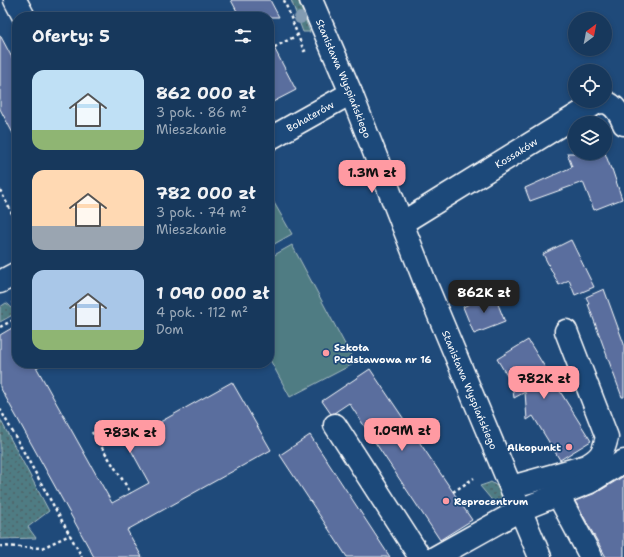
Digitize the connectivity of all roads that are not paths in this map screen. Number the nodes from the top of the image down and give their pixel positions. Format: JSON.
{"nodes":[{"id":1,"x":16,"y":0,"type":"edge"},
{"id":2,"x":311,"y":0,"type":"edge"},
{"id":3,"x":22,"y":12,"type":"edge"},
{"id":4,"x":351,"y":93,"type":"junction"},
{"id":5,"x":624,"y":124,"type":"edge"},
{"id":6,"x":274,"y":136,"type":"edge"},
{"id":7,"x":402,"y":223,"type":"junction"},
{"id":8,"x":12,"y":280,"type":"edge"},
{"id":9,"x":5,"y":290,"type":"edge"},
{"id":10,"x":566,"y":331,"type":"dead end"},
{"id":11,"x":335,"y":426,"type":"dead end"},
{"id":12,"x":624,"y":461,"type":"edge"},
{"id":13,"x":511,"y":487,"type":"junction"},
{"id":14,"x":558,"y":495,"type":"junction"},
{"id":15,"x":520,"y":510,"type":"junction"},
{"id":16,"x":420,"y":557,"type":"edge"},
{"id":17,"x":436,"y":557,"type":"edge"},
{"id":18,"x":540,"y":557,"type":"edge"},
{"id":19,"x":591,"y":557,"type":"edge"}],
"edges":[{"from":1,"to":3,"type":"street"},
{"from":2,"to":4,"type":"street","name":"Stanisława Wyspiańskiego"},
{"from":4,"to":6,"type":"street","name":"Bohaterów"},
{"from":4,"to":7,"type":"street","name":"Stanisława Wyspiańskiego"},
{"from":5,"to":7,"type":"street","name":"Kossaków"},
{"from":7,"to":13,"type":"street","name":"Stanisława Wyspiańskiego"},
{"from":8,"to":9,"type":"street"},
{"from":10,"to":13,"type":"street"},
{"from":11,"to":16,"type":"street"},
{"from":12,"to":14,"type":"street"},
{"from":13,"to":15,"type":"street","name":"Stanisława Wyspiańskiego"},
{"from":14,"to":15,"type":"street"},
{"from":14,"to":19,"type":"street"},
{"from":15,"to":17,"type":"street"},
{"from":15,"to":18,"type":"street","name":"Stanisława Wyspiańskiego"}]}
